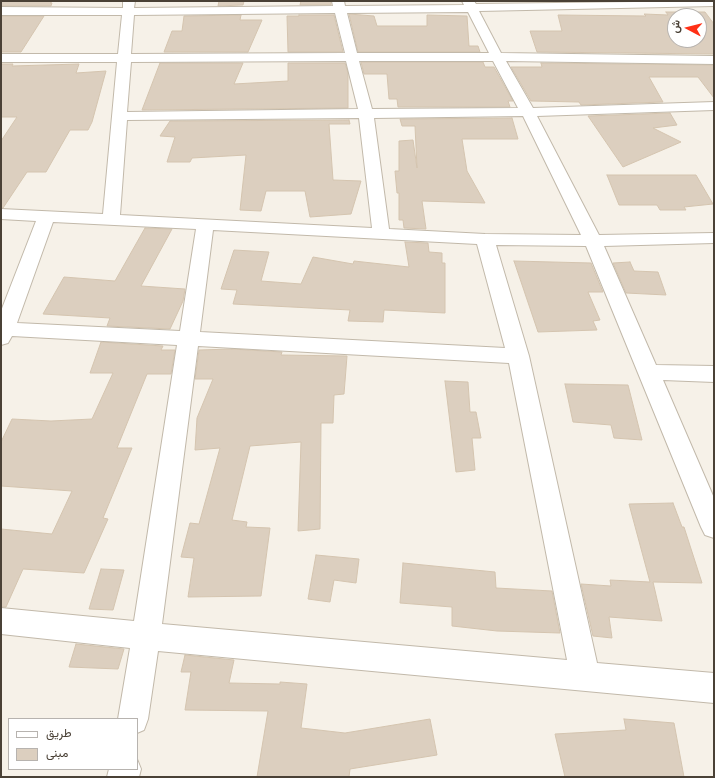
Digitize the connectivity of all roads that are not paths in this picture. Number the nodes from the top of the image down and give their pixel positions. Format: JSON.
{"nodes":[{"id":1,"x":714,"y":3,"type":"edge"},
{"id":2,"x":339,"y":5,"type":"edge"},
{"id":3,"x":470,"y":5,"type":"edge"},
{"id":4,"x":129,"y":6,"type":"edge"},
{"id":5,"x":1,"y":11,"type":"edge"},
{"id":6,"x":353,"y":57,"type":"junction"},
{"id":7,"x":497,"y":57,"type":"junction"},
{"id":8,"x":1,"y":58,"type":"edge"},
{"id":9,"x":123,"y":58,"type":"junction"},
{"id":10,"x":714,"y":60,"type":"edge"},
{"id":11,"x":714,"y":106,"type":"edge"},
{"id":12,"x":528,"y":112,"type":"junction"},
{"id":13,"x":366,"y":114,"type":"junction"},
{"id":14,"x":120,"y":116,"type":"junction"},
{"id":15,"x":1,"y":214,"type":"edge"},
{"id":16,"x":46,"y":217,"type":"junction"},
{"id":17,"x":111,"y":220,"type":"junction"},
{"id":18,"x":205,"y":225,"type":"junction"},
{"id":19,"x":382,"y":233,"type":"junction"},
{"id":20,"x":714,"y":238,"type":"edge"},
{"id":21,"x":485,"y":239,"type":"junction"},
{"id":22,"x":593,"y":241,"type":"junction"},
{"id":23,"x":3,"y":333,"type":"edge"},
{"id":24,"x":190,"y":338,"type":"junction"},
{"id":25,"x":518,"y":356,"type":"junction"},
{"id":26,"x":649,"y":372,"type":"junction"},
{"id":27,"x":714,"y":374,"type":"edge"},
{"id":28,"x":714,"y":527,"type":"edge"},
{"id":29,"x":1,"y":621,"type":"edge"},
{"id":30,"x":146,"y":636,"type":"junction"},
{"id":31,"x":585,"y":675,"type":"junction"},
{"id":32,"x":714,"y":688,"type":"edge"},
{"id":33,"x":133,"y":718,"type":"edge"}],
"edges":[{"from":1,"to":3,"type":"street"},
{"from":2,"to":3,"type":"street"},
{"from":2,"to":4,"type":"street"},
{"from":2,"to":6,"type":"street"},
{"from":3,"to":7,"type":"street"},
{"from":4,"to":5,"type":"street"},
{"from":4,"to":9,"type":"street"},
{"from":6,"to":7,"type":"street"},
{"from":6,"to":9,"type":"street"},
{"from":6,"to":13,"type":"street"},
{"from":7,"to":10,"type":"street"},
{"from":7,"to":12,"type":"street"},
{"from":8,"to":9,"type":"street"},
{"from":9,"to":14,"type":"street"},
{"from":11,"to":12,"type":"street"},
{"from":12,"to":13,"type":"street"},
{"from":12,"to":22,"type":"street"},
{"from":13,"to":14,"type":"street"},
{"from":13,"to":19,"type":"street"},
{"from":14,"to":17,"type":"street"},
{"from":15,"to":16,"type":"street"},
{"from":16,"to":17,"type":"street"},
{"from":16,"to":23,"type":"street"},
{"from":17,"to":18,"type":"street"},
{"from":18,"to":19,"type":"street"},
{"from":18,"to":24,"type":"street"},
{"from":19,"to":21,"type":"street"},
{"from":20,"to":22,"type":"street"},
{"from":21,"to":22,"type":"street"},
{"from":21,"to":25,"type":"street"},
{"from":22,"to":26,"type":"street"},
{"from":23,"to":24,"type":"street"},
{"from":24,"to":25,"type":"street"},
{"from":24,"to":30,"type":"street"},
{"from":25,"to":31,"type":"street"},
{"from":26,"to":27,"type":"street"},
{"from":26,"to":28,"type":"street"},
{"from":29,"to":30,"type":"street"},
{"from":30,"to":31,"type":"street"},
{"from":30,"to":33,"type":"street"},
{"from":31,"to":32,"type":"street"}]}
